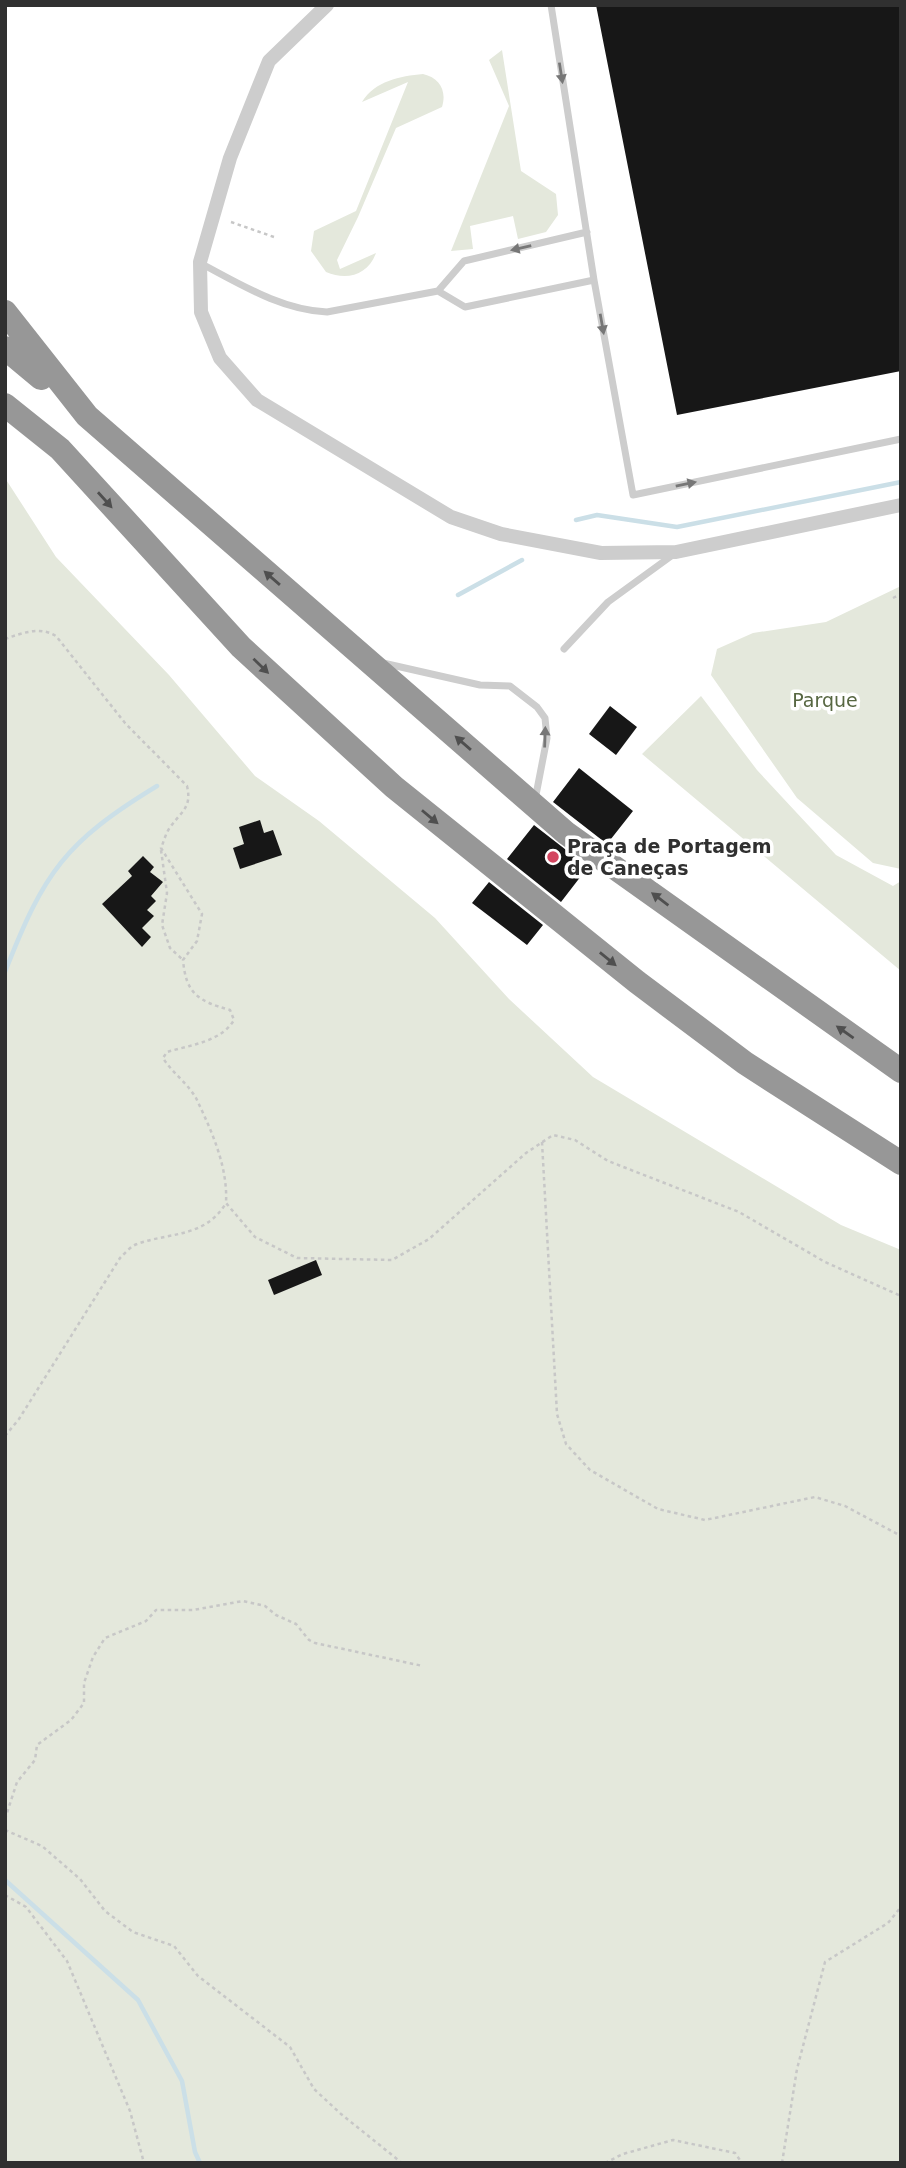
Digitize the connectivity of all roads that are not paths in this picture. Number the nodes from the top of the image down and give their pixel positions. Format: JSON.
{"nodes":[{"id":1,"x":327,"y":5,"type":"edge"},
{"id":2,"x":551,"y":5,"type":"edge"},
{"id":3,"x":587,"y":232,"type":"junction"},
{"id":4,"x":200,"y":262,"type":"junction"},
{"id":5,"x":594,"y":280,"type":"junction"},
{"id":6,"x":438,"y":291,"type":"junction"},
{"id":7,"x":5,"y":312,"type":"edge"},
{"id":8,"x":5,"y":348,"type":"edge"},
{"id":9,"x":5,"y":386,"type":"edge"},
{"id":10,"x":5,"y":405,"type":"edge"},
{"id":11,"x":87,"y":416,"type":"junction"},
{"id":12,"x":901,"y":439,"type":"edge"},
{"id":13,"x":60,"y":449,"type":"junction"},
{"id":14,"x":901,"y":505,"type":"edge"},
{"id":15,"x":676,"y":552,"type":"junction"},
{"id":16,"x":564,"y":649,"type":"dead end"},
{"id":17,"x":366,"y":659,"type":"junction"},
{"id":18,"x":534,"y":804,"type":"junction"},
{"id":19,"x":901,"y":1071,"type":"edge"},
{"id":20,"x":901,"y":1163,"type":"edge"}],
"edges":[{"from":1,"to":4,"type":"street"},
{"from":2,"to":3,"type":"lane","one_way":true},
{"from":3,"to":5,"type":"lane"},
{"from":3,"to":6,"type":"lane","one_way":true},
{"from":4,"to":6,"type":"lane"},
{"from":4,"to":15,"type":"street"},
{"from":5,"to":6,"type":"lane"},
{"from":5,"to":12,"type":"lane","one_way":true},
{"from":7,"to":11,"type":"highway"},
{"from":8,"to":11,"type":"highway"},
{"from":9,"to":13,"type":"highway"},
{"from":10,"to":13,"type":"highway"},
{"from":17,"to":11,"type":"highway","one_way":true},
{"from":13,"to":20,"type":"highway","one_way":true},
{"from":14,"to":15,"type":"street"},
{"from":15,"to":16,"type":"lane"},
{"from":18,"to":17,"type":"highway","one_way":true},
{"from":18,"to":17,"type":"lane","one_way":true},
{"from":19,"to":18,"type":"highway","one_way":true}]}
